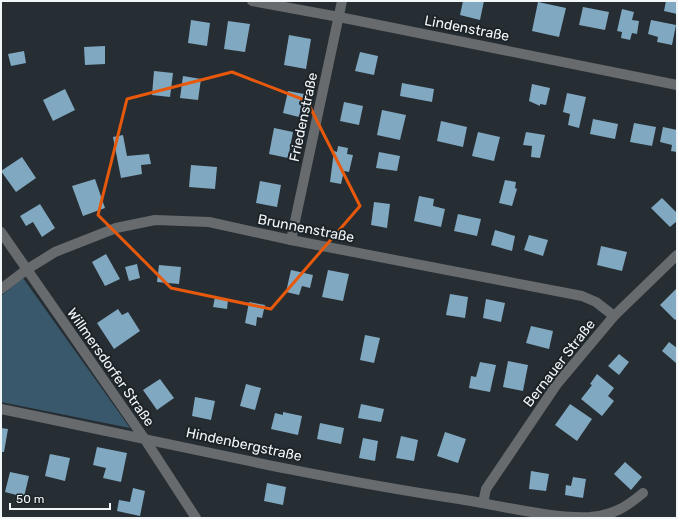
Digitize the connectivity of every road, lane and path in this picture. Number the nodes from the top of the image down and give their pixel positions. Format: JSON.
{"nodes":[{"id":1,"x":252,"y":1,"type":"edge"},
{"id":2,"x":342,"y":1,"type":"edge"},
{"id":3,"x":339,"y":17,"type":"junction"},
{"id":4,"x":677,"y":85,"type":"edge"},
{"id":5,"x":1,"y":232,"type":"edge"},
{"id":6,"x":291,"y":240,"type":"junction"},
{"id":7,"x":677,"y":255,"type":"edge"},
{"id":8,"x":26,"y":270,"type":"junction"},
{"id":9,"x":1,"y":289,"type":"edge"},
{"id":10,"x":614,"y":316,"type":"junction"},
{"id":11,"x":1,"y":409,"type":"edge"},
{"id":12,"x":144,"y":438,"type":"junction"},
{"id":13,"x":643,"y":493,"type":"dead end"},
{"id":14,"x":483,"y":503,"type":"junction"},
{"id":15,"x":196,"y":518,"type":"edge"}],
"edges":[{"from":1,"to":3,"type":"street","name":"Lindenstraße"},
{"from":2,"to":3,"type":"street","name":"Friedenstraße"},
{"from":3,"to":4,"type":"street","name":"Lindenstraße"},
{"from":3,"to":6,"type":"street","name":"Friedenstraße"},
{"from":5,"to":8,"type":"street","name":"Willmersdorfer Straße"},
{"from":6,"to":8,"type":"street","name":"Brunnenstraße"},
{"from":6,"to":10,"type":"street","name":"Brunnenstraße"},
{"from":7,"to":10,"type":"street","name":"Bernauer Straße"},
{"from":8,"to":9,"type":"street","name":"Brunnenstraße"},
{"from":8,"to":12,"type":"street","name":"Willmersdorfer Straße"},
{"from":10,"to":14,"type":"street","name":"Bernauer Straße"},
{"from":11,"to":12,"type":"street","name":"Hindenbergstraße"},
{"from":12,"to":14,"type":"street","name":"Hindenbergstraße"},
{"from":12,"to":15,"type":"street","name":"Willmersdorfer Straße"},
{"from":13,"to":14,"type":"street","name":"Hindenbergstraße"}]}
